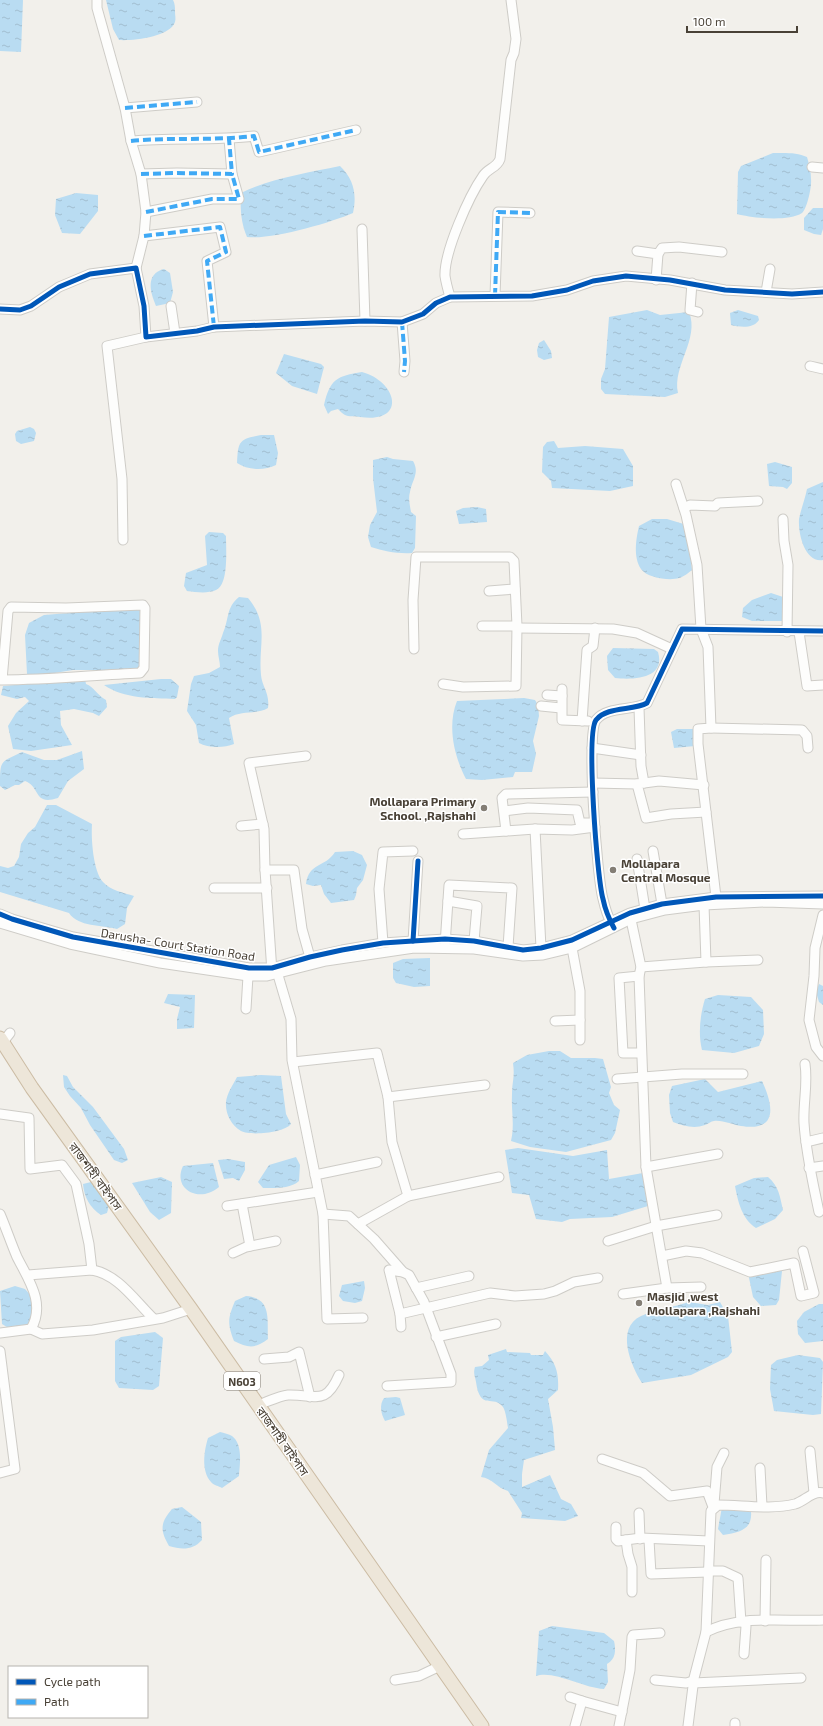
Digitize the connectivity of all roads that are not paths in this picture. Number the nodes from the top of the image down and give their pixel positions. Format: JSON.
{"nodes":[{"id":1,"x":97,"y":0,"type":"edge"},
{"id":2,"x":511,"y":0,"type":"edge"},
{"id":3,"x":197,"y":102,"type":"dead end"},
{"id":4,"x":125,"y":108,"type":"junction"},
{"id":5,"x":356,"y":130,"type":"dead end"},
{"id":6,"x":229,"y":139,"type":"junction"},
{"id":7,"x":131,"y":140,"type":"junction"},
{"id":8,"x":812,"y":167,"type":"dead end"},
{"id":9,"x":823,"y":168,"type":"edge"},
{"id":10,"x":141,"y":174,"type":"junction"},
{"id":11,"x":232,"y":174,"type":"junction"},
{"id":12,"x":146,"y":212,"type":"junction"},
{"id":13,"x":530,"y":213,"type":"dead end"},
{"id":14,"x":362,"y":228,"type":"dead end"},
{"id":15,"x":144,"y":236,"type":"junction"},
{"id":16,"x":637,"y":251,"type":"dead end"},
{"id":17,"x":722,"y":252,"type":"dead end"},
{"id":18,"x":658,"y":254,"type":"junction"},
{"id":19,"x":136,"y":268,"type":"junction"},
{"id":20,"x":770,"y":269,"type":"dead end"},
{"id":21,"x":656,"y":280,"type":"junction"},
{"id":22,"x":692,"y":283,"type":"junction"},
{"id":23,"x":766,"y":292,"type":"junction"},
{"id":24,"x":823,"y":292,"type":"edge"},
{"id":25,"x":495,"y":296,"type":"junction"},
{"id":26,"x":450,"y":297,"type":"junction"},
{"id":27,"x":171,"y":306,"type":"dead end"},
{"id":28,"x":0,"y":309,"type":"edge"},
{"id":29,"x":698,"y":312,"type":"dead end"},
{"id":30,"x":366,"y":320,"type":"junction"},
{"id":31,"x":402,"y":322,"type":"junction"},
{"id":32,"x":214,"y":327,"type":"junction"},
{"id":33,"x":175,"y":333,"type":"junction"},
{"id":34,"x":146,"y":337,"type":"junction"},
{"id":35,"x":810,"y":366,"type":"dead end"},
{"id":36,"x":823,"y":369,"type":"edge"},
{"id":37,"x":404,"y":372,"type":"dead end"},
{"id":38,"x":676,"y":484,"type":"dead end"},
{"id":39,"x":758,"y":501,"type":"dead end"},
{"id":40,"x":684,"y":508,"type":"junction"},
{"id":41,"x":783,"y":520,"type":"dead end"},
{"id":42,"x":123,"y":540,"type":"dead end"},
{"id":43,"x":516,"y":589,"type":"junction"},
{"id":44,"x":489,"y":592,"type":"dead end"},
{"id":45,"x":482,"y":626,"type":"dead end"},
{"id":46,"x":517,"y":627,"type":"junction"},
{"id":47,"x":595,"y":628,"type":"junction"},
{"id":48,"x":701,"y":629,"type":"junction"},
{"id":49,"x":823,"y":631,"type":"edge"},
{"id":50,"x":787,"y":632,"type":"junction"},
{"id":51,"x":799,"y":632,"type":"junction"},
{"id":52,"x":414,"y":649,"type":"dead end"},
{"id":53,"x":672,"y":649,"type":"junction"},
{"id":54,"x":1,"y":680,"type":"edge"},
{"id":55,"x":443,"y":684,"type":"dead end"},
{"id":56,"x":823,"y":685,"type":"edge"},
{"id":57,"x":547,"y":695,"type":"dead end"},
{"id":58,"x":541,"y":706,"type":"dead end"},
{"id":59,"x":561,"y":708,"type":"junction"},
{"id":60,"x":639,"y":708,"type":"junction"},
{"id":61,"x":582,"y":721,"type":"junction"},
{"id":62,"x":595,"y":721,"type":"junction"},
{"id":63,"x":711,"y":728,"type":"junction"},
{"id":64,"x":592,"y":748,"type":"junction"},
{"id":65,"x":808,"y":748,"type":"dead end"},
{"id":66,"x":641,"y":755,"type":"junction"},
{"id":67,"x":306,"y":756,"type":"dead end"},
{"id":68,"x":641,"y":783,"type":"junction"},
{"id":69,"x":704,"y":785,"type":"junction"},
{"id":70,"x":593,"y":788,"type":"junction"},
{"id":71,"x":504,"y":811,"type":"junction"},
{"id":72,"x":706,"y":812,"type":"junction"},
{"id":73,"x":263,"y":824,"type":"junction"},
{"id":74,"x":595,"y":825,"type":"junction"},
{"id":75,"x":241,"y":826,"type":"dead end"},
{"id":76,"x":535,"y":829,"type":"junction"},
{"id":77,"x":506,"y":831,"type":"junction"},
{"id":78,"x":463,"y":834,"type":"dead end"},
{"id":79,"x":413,"y":851,"type":"dead end"},
{"id":80,"x":653,"y":851,"type":"dead end"},
{"id":81,"x":637,"y":859,"type":"dead end"},
{"id":82,"x":418,"y":861,"type":"dead end"},
{"id":83,"x":265,"y":870,"type":"junction"},
{"id":84,"x":214,"y":888,"type":"dead end"},
{"id":85,"x":267,"y":888,"type":"junction"},
{"id":86,"x":823,"y":896,"type":"edge"},
{"id":87,"x":716,"y":897,"type":"junction"},
{"id":88,"x":448,"y":901,"type":"junction"},
{"id":89,"x":662,"y":904,"type":"junction"},
{"id":90,"x":823,"y":904,"type":"edge"},
{"id":91,"x":704,"y":905,"type":"junction"},
{"id":92,"x":645,"y":909,"type":"junction"},
{"id":93,"x":0,"y":914,"type":"edge"},
{"id":94,"x":823,"y":915,"type":"edge"},
{"id":95,"x":630,"y":916,"type":"junction"},
{"id":96,"x":0,"y":923,"type":"edge"},
{"id":97,"x":612,"y":924,"type":"junction"},
{"id":98,"x":413,"y":941,"type":"junction"},
{"id":99,"x":474,"y":941,"type":"junction"},
{"id":100,"x":383,"y":943,"type":"junction"},
{"id":101,"x":445,"y":944,"type":"junction"},
{"id":102,"x":508,"y":948,"type":"junction"},
{"id":103,"x":541,"y":948,"type":"junction"},
{"id":104,"x":572,"y":948,"type":"junction"},
{"id":105,"x":819,"y":955,"type":"edge"},
{"id":106,"x":311,"y":960,"type":"junction"},
{"id":107,"x":758,"y":960,"type":"dead end"},
{"id":108,"x":706,"y":962,"type":"junction"},
{"id":109,"x":641,"y":966,"type":"junction"},
{"id":110,"x":274,"y":973,"type":"junction"},
{"id":111,"x":248,"y":976,"type":"junction"},
{"id":112,"x":639,"y":976,"type":"junction"},
{"id":113,"x":246,"y":1009,"type":"dead end"},
{"id":114,"x":580,"y":1020,"type":"junction"},
{"id":115,"x":555,"y":1021,"type":"dead end"},
{"id":116,"x":4,"y":1038,"type":"edge"},
{"id":117,"x":580,"y":1040,"type":"dead end"},
{"id":118,"x":641,"y":1053,"type":"junction"},
{"id":119,"x":823,"y":1056,"type":"edge"},
{"id":120,"x":292,"y":1062,"type":"junction"},
{"id":121,"x":805,"y":1064,"type":"dead end"},
{"id":122,"x":743,"y":1074,"type":"dead end"},
{"id":123,"x":642,"y":1076,"type":"junction"},
{"id":124,"x":617,"y":1079,"type":"dead end"},
{"id":125,"x":485,"y":1085,"type":"dead end"},
{"id":126,"x":388,"y":1097,"type":"junction"},
{"id":127,"x":0,"y":1114,"type":"edge"},
{"id":128,"x":823,"y":1138,"type":"edge"},
{"id":129,"x":806,"y":1142,"type":"junction"},
{"id":130,"x":718,"y":1154,"type":"dead end"},
{"id":131,"x":376,"y":1162,"type":"dead end"},
{"id":132,"x":823,"y":1166,"type":"edge"},
{"id":133,"x":646,"y":1167,"type":"junction"},
{"id":134,"x":810,"y":1168,"type":"junction"},
{"id":135,"x":315,"y":1175,"type":"junction"},
{"id":136,"x":499,"y":1177,"type":"dead end"},
{"id":137,"x":318,"y":1192,"type":"junction"},
{"id":138,"x":408,"y":1196,"type":"junction"},
{"id":139,"x":242,"y":1204,"type":"junction"},
{"id":140,"x":227,"y":1206,"type":"dead end"},
{"id":141,"x":819,"y":1212,"type":"dead end"},
{"id":142,"x":0,"y":1214,"type":"edge"},
{"id":143,"x":323,"y":1214,"type":"junction"},
{"id":144,"x":717,"y":1215,"type":"dead end"},
{"id":145,"x":358,"y":1224,"type":"junction"},
{"id":146,"x":656,"y":1226,"type":"junction"},
{"id":147,"x":276,"y":1241,"type":"dead end"},
{"id":148,"x":608,"y":1241,"type":"dead end"},
{"id":149,"x":250,"y":1246,"type":"junction"},
{"id":150,"x":803,"y":1250,"type":"dead end"},
{"id":151,"x":233,"y":1253,"type":"dead end"},
{"id":152,"x":662,"y":1256,"type":"junction"},
{"id":153,"x":92,"y":1270,"type":"junction"},
{"id":154,"x":403,"y":1272,"type":"junction"},
{"id":155,"x":28,"y":1275,"type":"junction"},
{"id":156,"x":469,"y":1276,"type":"dead end"},
{"id":157,"x":598,"y":1278,"type":"dead end"},
{"id":158,"x":701,"y":1287,"type":"dead end"},
{"id":159,"x":416,"y":1288,"type":"junction"},
{"id":160,"x":667,"y":1288,"type":"junction"},
{"id":161,"x":623,"y":1294,"type":"dead end"},
{"id":162,"x":426,"y":1308,"type":"junction"},
{"id":163,"x":191,"y":1309,"type":"junction"},
{"id":164,"x":400,"y":1314,"type":"junction"},
{"id":165,"x":364,"y":1318,"type":"dead end"},
{"id":166,"x":154,"y":1319,"type":"junction"},
{"id":167,"x":496,"y":1324,"type":"dead end"},
{"id":168,"x":401,"y":1326,"type":"dead end"},
{"id":169,"x":31,"y":1329,"type":"junction"},
{"id":170,"x":0,"y":1333,"type":"edge"},
{"id":171,"x":436,"y":1336,"type":"junction"},
{"id":172,"x":0,"y":1352,"type":"edge"},
{"id":173,"x":264,"y":1359,"type":"dead end"},
{"id":174,"x":339,"y":1375,"type":"dead end"},
{"id":175,"x":387,"y":1386,"type":"dead end"},
{"id":176,"x":310,"y":1397,"type":"junction"},
{"id":177,"x":258,"y":1405,"type":"junction"},
{"id":178,"x":810,"y":1451,"type":"dead end"},
{"id":179,"x":724,"y":1452,"type":"dead end"},
{"id":180,"x":602,"y":1459,"type":"dead end"},
{"id":181,"x":760,"y":1468,"type":"dead end"},
{"id":182,"x":0,"y":1473,"type":"edge"},
{"id":183,"x":821,"y":1494,"type":"edge"},
{"id":184,"x":762,"y":1506,"type":"junction"},
{"id":185,"x":713,"y":1507,"type":"junction"},
{"id":186,"x":639,"y":1513,"type":"dead end"},
{"id":187,"x":616,"y":1527,"type":"dead end"},
{"id":188,"x":644,"y":1539,"type":"junction"},
{"id":189,"x":626,"y":1540,"type":"junction"},
{"id":190,"x":709,"y":1541,"type":"junction"},
{"id":191,"x":766,"y":1560,"type":"dead end"},
{"id":192,"x":708,"y":1572,"type":"junction"},
{"id":193,"x":632,"y":1592,"type":"dead end"},
{"id":194,"x":823,"y":1620,"type":"edge"},
{"id":195,"x":765,"y":1621,"type":"junction"},
{"id":196,"x":743,"y":1622,"type":"junction"},
{"id":197,"x":706,"y":1632,"type":"junction"},
{"id":198,"x":660,"y":1633,"type":"dead end"},
{"id":199,"x":744,"y":1654,"type":"dead end"},
{"id":200,"x":440,"y":1666,"type":"junction"},
{"id":201,"x":800,"y":1678,"type":"dead end"},
{"id":202,"x":395,"y":1680,"type":"dead end"},
{"id":203,"x":655,"y":1680,"type":"dead end"},
{"id":204,"x":693,"y":1682,"type":"junction"},
{"id":205,"x":570,"y":1697,"type":"dead end"},
{"id":206,"x":582,"y":1701,"type":"junction"},
{"id":207,"x":622,"y":1712,"type":"junction"},
{"id":208,"x":482,"y":1726,"type":"edge"},
{"id":209,"x":575,"y":1726,"type":"edge"},
{"id":210,"x":619,"y":1726,"type":"edge"},
{"id":211,"x":688,"y":1726,"type":"edge"}],
"edges":[{"from":1,"to":4,"type":"street"},
{"from":2,"to":26,"type":"street"},
{"from":3,"to":4,"type":"street"},
{"from":4,"to":7,"type":"street"},
{"from":5,"to":6,"type":"street"},
{"from":6,"to":7,"type":"street"},
{"from":6,"to":11,"type":"street"},
{"from":7,"to":10,"type":"street"},
{"from":8,"to":9,"type":"street"},
{"from":10,"to":11,"type":"street"},
{"from":10,"to":12,"type":"street"},
{"from":11,"to":12,"type":"street"},
{"from":12,"to":15,"type":"street"},
{"from":13,"to":25,"type":"street"},
{"from":14,"to":30,"type":"street"},
{"from":15,"to":19,"type":"street"},
{"from":15,"to":32,"type":"street"},
{"from":16,"to":18,"type":"street"},
{"from":17,"to":18,"type":"street"},
{"from":18,"to":21,"type":"street"},
{"from":19,"to":28,"type":"street"},
{"from":19,"to":34,"type":"street"},
{"from":20,"to":23,"type":"street"},
{"from":21,"to":22,"type":"street"},
{"from":21,"to":25,"type":"street"},
{"from":22,"to":23,"type":"street"},
{"from":22,"to":29,"type":"street"},
{"from":23,"to":24,"type":"street"},
{"from":25,"to":26,"type":"street"},
{"from":26,"to":31,"type":"street"},
{"from":27,"to":33,"type":"street"},
{"from":30,"to":31,"type":"street"},
{"from":30,"to":32,"type":"street"},
{"from":31,"to":37,"type":"street"},
{"from":32,"to":33,"type":"street"},
{"from":33,"to":34,"type":"street"},
{"from":34,"to":42,"type":"street"},
{"from":35,"to":36,"type":"street"},
{"from":38,"to":40,"type":"street"},
{"from":39,"to":40,"type":"street"},
{"from":40,"to":48,"type":"street"},
{"from":41,"to":50,"type":"street"},
{"from":43,"to":44,"type":"street"},
{"from":43,"to":46,"type":"street"},
{"from":43,"to":52,"type":"street"},
{"from":45,"to":46,"type":"street"},
{"from":46,"to":47,"type":"street"},
{"from":46,"to":55,"type":"street"},
{"from":47,"to":53,"type":"street"},
{"from":47,"to":61,"type":"street"},
{"from":48,"to":50,"type":"street"},
{"from":48,"to":53,"type":"street"},
{"from":48,"to":63,"type":"street"},
{"from":49,"to":51,"type":"street"},
{"from":50,"to":51,"type":"street"},
{"from":51,"to":56,"type":"street"},
{"from":53,"to":60,"type":"street"},
{"from":54,"to":54,"type":"street"},
{"from":57,"to":59,"type":"street"},
{"from":58,"to":59,"type":"street"},
{"from":59,"to":61,"type":"street"},
{"from":60,"to":62,"type":"street"},
{"from":60,"to":66,"type":"street"},
{"from":61,"to":62,"type":"street"},
{"from":62,"to":64,"type":"street"},
{"from":63,"to":65,"type":"street"},
{"from":63,"to":69,"type":"street"},
{"from":64,"to":66,"type":"street"},
{"from":64,"to":70,"type":"street"},
{"from":66,"to":68,"type":"street"},
{"from":67,"to":73,"type":"street"},
{"from":68,"to":69,"type":"street"},
{"from":68,"to":70,"type":"street"},
{"from":68,"to":72,"type":"street"},
{"from":69,"to":72,"type":"street"},
{"from":70,"to":71,"type":"street"},
{"from":70,"to":74,"type":"street"},
{"from":71,"to":74,"type":"street"},
{"from":71,"to":77,"type":"street"},
{"from":72,"to":87,"type":"street"},
{"from":73,"to":75,"type":"street"},
{"from":73,"to":83,"type":"street"},
{"from":74,"to":76,"type":"street"},
{"from":74,"to":97,"type":"street"},
{"from":76,"to":77,"type":"street"},
{"from":76,"to":103,"type":"street"},
{"from":77,"to":78,"type":"street"},
{"from":79,"to":100,"type":"street"},
{"from":80,"to":89,"type":"street"},
{"from":81,"to":92,"type":"street"},
{"from":82,"to":98,"type":"street"},
{"from":83,"to":85,"type":"street"},
{"from":83,"to":106,"type":"street"},
{"from":84,"to":85,"type":"street"},
{"from":85,"to":110,"type":"street"},
{"from":86,"to":87,"type":"street","name":"Darusha- Court Station Road"},
{"from":87,"to":89,"type":"street","name":"Darusha- Court Station Road"},
{"from":88,"to":99,"type":"street"},
{"from":88,"to":101,"type":"street"},
{"from":88,"to":102,"type":"street"},
{"from":89,"to":92,"type":"street","name":"Darusha- Court Station Road"},
{"from":90,"to":91,"type":"street","name":"Darusha- Court Station Road"},
{"from":91,"to":95,"type":"street","name":"Darusha- Court Station Road"},
{"from":91,"to":108,"type":"street"},
{"from":92,"to":95,"type":"street","name":"Darusha- Court Station Road"},
{"from":93,"to":110,"type":"street","name":"Darusha- Court Station Road"},
{"from":94,"to":105,"type":"street"},
{"from":95,"to":97,"type":"street","name":"Darusha- Court Station Road"},
{"from":95,"to":109,"type":"street"},
{"from":96,"to":111,"type":"street","name":"Darusha- Court Station Road"},
{"from":97,"to":103,"type":"street","name":"Darusha- Court Station Road"},
{"from":97,"to":104,"type":"street","name":"Darusha- Court Station Road"},
{"from":98,"to":100,"type":"street","name":"Darusha- Court Station Road"},
{"from":98,"to":101,"type":"street","name":"Darusha- Court Station Road"},
{"from":99,"to":101,"type":"street","name":"Darusha- Court Station Road"},
{"from":99,"to":102,"type":"street","name":"Darusha- Court Station Road"},
{"from":100,"to":106,"type":"street","name":"Darusha- Court Station Road"},
{"from":101,"to":104,"type":"street","name":"Darusha- Court Station Road"},
{"from":101,"to":106,"type":"street","name":"Darusha- Court Station Road"},
{"from":102,"to":103,"type":"street","name":"Darusha- Court Station Road"},
{"from":104,"to":114,"type":"street"},
{"from":105,"to":119,"type":"street"},
{"from":106,"to":110,"type":"street","name":"Darusha- Court Station Road"},
{"from":107,"to":108,"type":"street"},
{"from":108,"to":109,"type":"street"},
{"from":109,"to":112,"type":"street"},
{"from":110,"to":111,"type":"street","name":"Darusha- Court Station Road"},
{"from":110,"to":120,"type":"street"},
{"from":111,"to":113,"type":"street"},
{"from":112,"to":118,"type":"street"},
{"from":112,"to":118,"type":"street"},
{"from":114,"to":115,"type":"street"},
{"from":114,"to":117,"type":"street"},
{"from":116,"to":163,"type":"highway","name":"রাজশাহী বাইপাস","number":"N603"},
{"from":118,"to":123,"type":"street"},
{"from":120,"to":126,"type":"street"},
{"from":120,"to":135,"type":"street"},
{"from":121,"to":129,"type":"street"},
{"from":122,"to":123,"type":"street"},
{"from":123,"to":124,"type":"street"},
{"from":123,"to":133,"type":"street"},
{"from":125,"to":126,"type":"street"},
{"from":126,"to":138,"type":"street"},
{"from":127,"to":153,"type":"street"},
{"from":128,"to":129,"type":"street"},
{"from":129,"to":134,"type":"street"},
{"from":130,"to":133,"type":"street"},
{"from":131,"to":135,"type":"street"},
{"from":132,"to":134,"type":"street"},
{"from":133,"to":146,"type":"street"},
{"from":134,"to":141,"type":"street"},
{"from":135,"to":137,"type":"street"},
{"from":136,"to":138,"type":"street"},
{"from":137,"to":139,"type":"street"},
{"from":137,"to":143,"type":"street"},
{"from":138,"to":145,"type":"street"},
{"from":139,"to":140,"type":"street"},
{"from":139,"to":149,"type":"street"},
{"from":142,"to":155,"type":"street"},
{"from":143,"to":145,"type":"street"},
{"from":143,"to":165,"type":"street"},
{"from":144,"to":146,"type":"street"},
{"from":145,"to":154,"type":"street"},
{"from":146,"to":148,"type":"street"},
{"from":146,"to":152,"type":"street"},
{"from":147,"to":149,"type":"street"},
{"from":149,"to":151,"type":"street"},
{"from":150,"to":152,"type":"street"},
{"from":152,"to":160,"type":"street"},
{"from":153,"to":155,"type":"street"},
{"from":153,"to":166,"type":"street"},
{"from":154,"to":159,"type":"street"},
{"from":154,"to":164,"type":"street"},
{"from":155,"to":169,"type":"street"},
{"from":156,"to":159,"type":"street"},
{"from":157,"to":162,"type":"street"},
{"from":158,"to":160,"type":"street"},
{"from":159,"to":162,"type":"street"},
{"from":160,"to":161,"type":"street"},
{"from":162,"to":164,"type":"street"},
{"from":162,"to":171,"type":"street"},
{"from":163,"to":166,"type":"street"},
{"from":163,"to":177,"type":"highway","name":"রাজশাহী বাইপাস","number":"N603"},
{"from":164,"to":168,"type":"street"},
{"from":166,"to":169,"type":"street"},
{"from":167,"to":171,"type":"street"},
{"from":169,"to":170,"type":"street"},
{"from":171,"to":175,"type":"street"},
{"from":172,"to":182,"type":"street"},
{"from":173,"to":176,"type":"street"},
{"from":174,"to":176,"type":"street"},
{"from":176,"to":177,"type":"street"},
{"from":177,"to":200,"type":"highway","name":"রাজশাহী বাইপাস","number":"N603"},
{"from":178,"to":183,"type":"street"},
{"from":179,"to":185,"type":"street"},
{"from":180,"to":185,"type":"street"},
{"from":181,"to":184,"type":"street"},
{"from":183,"to":184,"type":"street"},
{"from":184,"to":185,"type":"street"},
{"from":185,"to":190,"type":"street"},
{"from":186,"to":188,"type":"street"},
{"from":187,"to":189,"type":"street"},
{"from":188,"to":189,"type":"street"},
{"from":188,"to":190,"type":"street"},
{"from":188,"to":192,"type":"street"},
{"from":189,"to":193,"type":"street"},
{"from":190,"to":192,"type":"street"},
{"from":191,"to":195,"type":"street"},
{"from":192,"to":196,"type":"street"},
{"from":192,"to":197,"type":"street"},
{"from":194,"to":195,"type":"street"},
{"from":195,"to":196,"type":"street"},
{"from":196,"to":197,"type":"street"},
{"from":196,"to":199,"type":"street"},
{"from":197,"to":204,"type":"street"},
{"from":198,"to":207,"type":"street"},
{"from":200,"to":202,"type":"street"},
{"from":200,"to":208,"type":"highway","name":"রাজশাহী বাইপাস","number":"N603"},
{"from":201,"to":204,"type":"street"},
{"from":203,"to":204,"type":"street"},
{"from":204,"to":211,"type":"street"},
{"from":205,"to":206,"type":"street"},
{"from":206,"to":207,"type":"street"},
{"from":206,"to":209,"type":"street"},
{"from":207,"to":210,"type":"street"}]}
